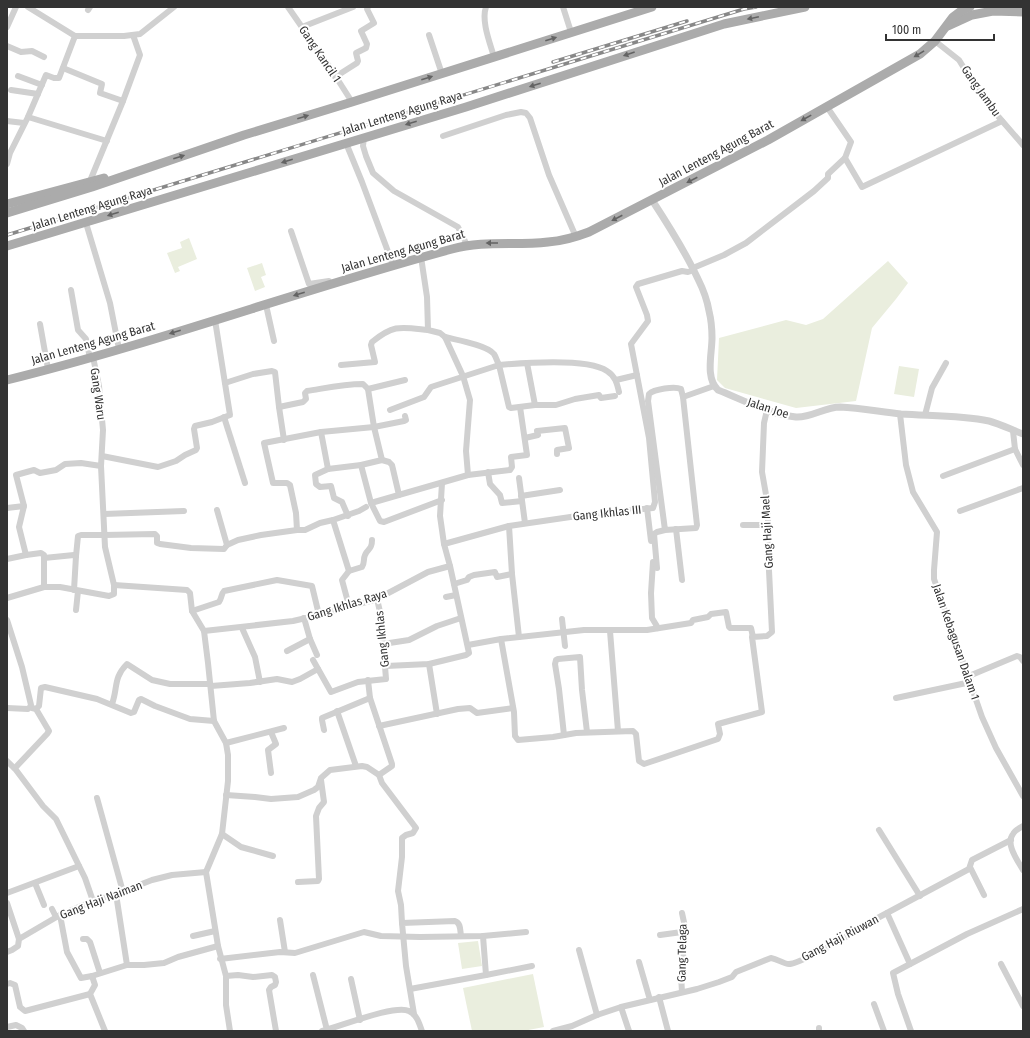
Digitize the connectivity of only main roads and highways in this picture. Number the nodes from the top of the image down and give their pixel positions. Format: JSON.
{"nodes":[{"id":1,"x":652,"y":7,"type":"edge"},
{"id":2,"x":805,"y":7,"type":"edge"},
{"id":3,"x":970,"y":7,"type":"edge"},
{"id":4,"x":1023,"y":12,"type":"edge"},
{"id":5,"x":947,"y":27,"type":"junction"},
{"id":6,"x":142,"y":169,"type":"junction"},
{"id":7,"x":7,"y":204,"type":"edge"},
{"id":8,"x":7,"y":213,"type":"edge"},
{"id":9,"x":7,"y":246,"type":"edge"},
{"id":10,"x":7,"y":380,"type":"edge"}],
"edges":[{"from":6,"to":1,"type":"main road","name":"Jalan Lenteng Agung Raya","one_way":true},
{"from":2,"to":9,"type":"main road","name":"Jalan Lenteng Agung Raya","one_way":true},
{"from":3,"to":5,"type":"main road","name":"Jalan Lenteng Agung Barat"},
{"from":4,"to":5,"type":"main road"},
{"from":5,"to":10,"type":"main road","name":"Jalan Lenteng Agung Barat","one_way":true},
{"from":6,"to":7,"type":"main road"},
{"from":6,"to":8,"type":"main road","name":"Jalan Lenteng Agung Raya"}]}
